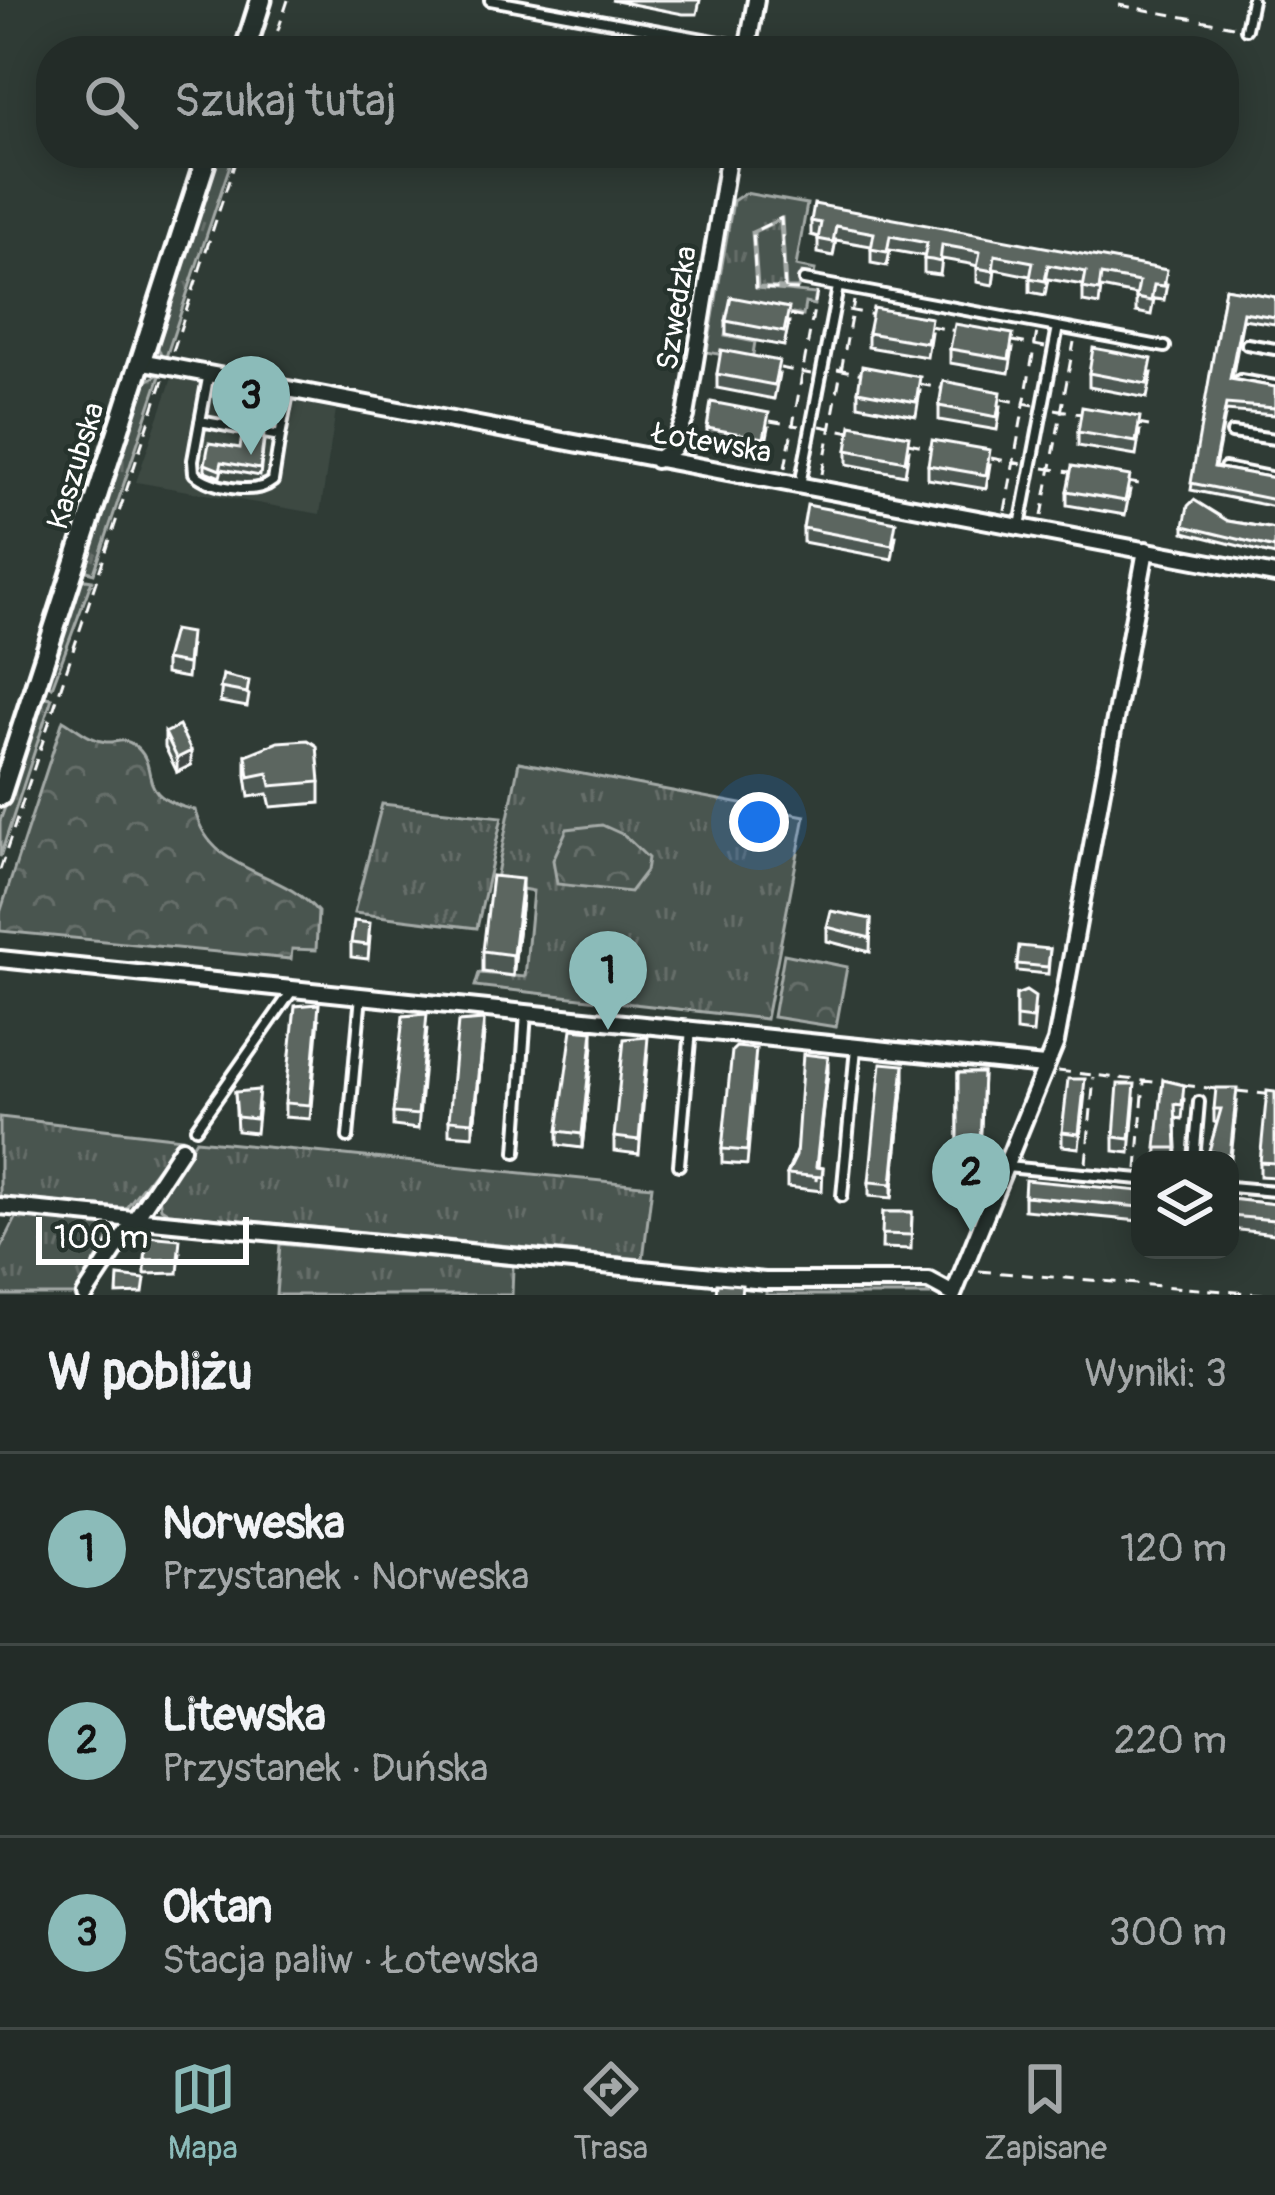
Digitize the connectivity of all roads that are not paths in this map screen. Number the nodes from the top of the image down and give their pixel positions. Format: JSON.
{"nodes":[{"id":1,"x":261,"y":0,"type":"edge"},
{"id":2,"x":490,"y":0,"type":"edge"},
{"id":3,"x":756,"y":0,"type":"edge"},
{"id":4,"x":1252,"y":0,"type":"edge"},
{"id":5,"x":1246,"y":28,"type":"road end"},
{"id":6,"x":249,"y":36,"type":"edge"},
{"id":7,"x":679,"y":36,"type":"edge"},
{"id":8,"x":749,"y":36,"type":"edge"},
{"id":9,"x":203,"y":168,"type":"edge"},
{"id":10,"x":727,"y":168,"type":"edge"},
{"id":11,"x":804,"y":280,"type":"dead end"},
{"id":12,"x":838,"y":286,"type":"junction"},
{"id":13,"x":1058,"y":327,"type":"junction"},
{"id":14,"x":1247,"y":344,"type":"dead end"},
{"id":15,"x":1165,"y":347,"type":"dead end"},
{"id":16,"x":1275,"y":349,"type":"edge"},
{"id":17,"x":139,"y":361,"type":"junction"},
{"id":18,"x":208,"y":378,"type":"junction"},
{"id":19,"x":1240,"y":380,"type":"edge"},
{"id":20,"x":1275,"y":386,"type":"edge"},
{"id":21,"x":288,"y":393,"type":"junction"},
{"id":22,"x":200,"y":421,"type":"junction"},
{"id":23,"x":1232,"y":433,"type":"dead end"},
{"id":24,"x":280,"y":436,"type":"junction"},
{"id":25,"x":1275,"y":439,"type":"edge"},
{"id":26,"x":656,"y":460,"type":"junction"},
{"id":27,"x":1225,"y":468,"type":"edge"},
{"id":28,"x":1275,"y":478,"type":"edge"},
{"id":29,"x":800,"y":486,"type":"junction"},
{"id":30,"x":1020,"y":527,"type":"junction"},
{"id":31,"x":1146,"y":550,"type":"junction"},
{"id":32,"x":1275,"y":575,"type":"edge"},
{"id":33,"x":0,"y":796,"type":"edge"},
{"id":34,"x":0,"y":959,"type":"edge"},
{"id":35,"x":295,"y":987,"type":"junction"},
{"id":36,"x":361,"y":994,"type":"junction"},
{"id":37,"x":526,"y":1011,"type":"junction"},
{"id":38,"x":691,"y":1028,"type":"junction"},
{"id":39,"x":856,"y":1046,"type":"junction"},
{"id":40,"x":1047,"y":1068,"type":"junction"},
{"id":41,"x":1199,"y":1102,"type":"dead end"},
{"id":42,"x":196,"y":1128,"type":"dead end"},
{"id":43,"x":348,"y":1137,"type":"dead end"},
{"id":44,"x":182,"y":1148,"type":"dead end"},
{"id":45,"x":1195,"y":1151,"type":"edge"},
{"id":46,"x":516,"y":1153,"type":"dead end"},
{"id":47,"x":679,"y":1165,"type":"dead end"},
{"id":48,"x":1005,"y":1167,"type":"junction"},
{"id":49,"x":1131,"y":1177,"type":"edge"},
{"id":50,"x":1239,"y":1187,"type":"edge"},
{"id":51,"x":1275,"y":1191,"type":"edge"},
{"id":52,"x":842,"y":1196,"type":"dead end"},
{"id":53,"x":0,"y":1206,"type":"edge"},
{"id":54,"x":133,"y":1216,"type":"junction"},
{"id":55,"x":953,"y":1294,"type":"edge"},
{"id":56,"x":85,"y":1295,"type":"edge"}],
"edges":[{"from":1,"to":6,"type":"main road"},
{"from":2,"to":7,"type":"lane"},
{"from":3,"to":8,"type":"street"},
{"from":4,"to":5,"type":"lane"},
{"from":9,"to":17,"type":"main road","name":"Kaszubska"},
{"from":10,"to":26,"type":"street","name":"Szwedzka"},
{"from":11,"to":12,"type":"lane"},
{"from":12,"to":13,"type":"lane"},
{"from":12,"to":29,"type":"lane"},
{"from":13,"to":15,"type":"lane"},
{"from":13,"to":30,"type":"lane"},
{"from":14,"to":16,"type":"lane"},
{"from":17,"to":18,"type":"street","name":"Łotewska"},
{"from":17,"to":33,"type":"main road","name":"Kaszubska"},
{"from":18,"to":21,"type":"street","name":"Łotewska"},
{"from":18,"to":22,"type":"lane"},
{"from":19,"to":20,"type":"lane"},
{"from":21,"to":24,"type":"lane"},
{"from":21,"to":26,"type":"street","name":"Łotewska"},
{"from":22,"to":24,"type":"lane"},
{"from":22,"to":24,"type":"lane"},
{"from":23,"to":25,"type":"lane"},
{"from":26,"to":29,"type":"street","name":"Łotewska"},
{"from":27,"to":28,"type":"lane"},
{"from":29,"to":30,"type":"street","name":"Łotewska"},
{"from":30,"to":31,"type":"street","name":"Łotewska"},
{"from":31,"to":32,"type":"street","name":"Łotewska"},
{"from":31,"to":40,"type":"street"},
{"from":34,"to":35,"type":"street"},
{"from":35,"to":36,"type":"street"},
{"from":35,"to":42,"type":"lane"},
{"from":36,"to":37,"type":"street"},
{"from":36,"to":43,"type":"lane"},
{"from":37,"to":38,"type":"street"},
{"from":37,"to":46,"type":"lane"},
{"from":38,"to":39,"type":"street"},
{"from":38,"to":47,"type":"lane"},
{"from":39,"to":40,"type":"street"},
{"from":39,"to":52,"type":"lane"},
{"from":40,"to":48,"type":"street"},
{"from":41,"to":45,"type":"lane"},
{"from":44,"to":54,"type":"street"},
{"from":48,"to":49,"type":"lane"},
{"from":48,"to":55,"type":"street"},
{"from":50,"to":51,"type":"lane"},
{"from":53,"to":54,"type":"street"},
{"from":54,"to":55,"type":"street"},
{"from":54,"to":56,"type":"street"}]}
